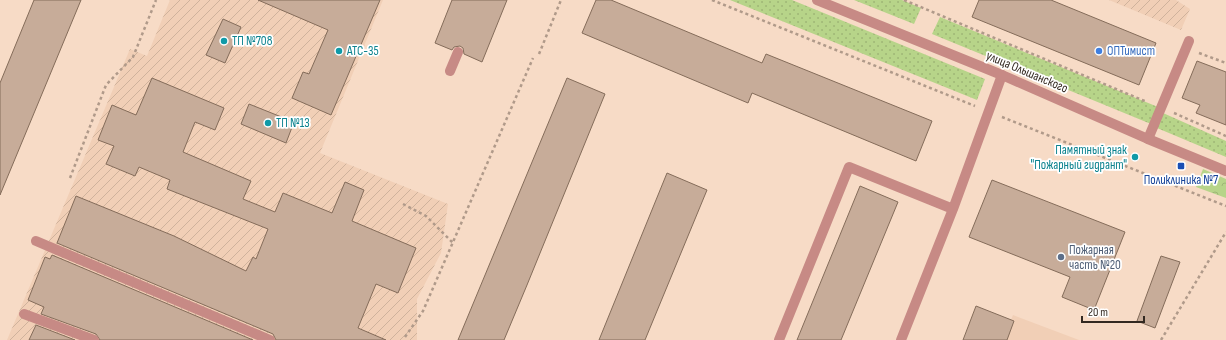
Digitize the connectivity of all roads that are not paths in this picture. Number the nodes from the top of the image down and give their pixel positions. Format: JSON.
{"nodes":[{"id":1,"x":817,"y":0,"type":"edge"},
{"id":2,"x":1189,"y":41,"type":"dead end"},
{"id":3,"x":458,"y":52,"type":"dead end"},
{"id":4,"x":450,"y":71,"type":"dead end"},
{"id":5,"x":1002,"y":75,"type":"junction"},
{"id":6,"x":1148,"y":139,"type":"junction"},
{"id":7,"x":1226,"y":171,"type":"edge"},
{"id":8,"x":953,"y":209,"type":"junction"},
{"id":9,"x":36,"y":241,"type":"dead end"},
{"id":10,"x":24,"y":314,"type":"dead end"},
{"id":11,"x":94,"y":340,"type":"edge"},
{"id":12,"x":270,"y":340,"type":"edge"},
{"id":13,"x":780,"y":340,"type":"edge"},
{"id":14,"x":901,"y":340,"type":"edge"}],
"edges":[{"from":1,"to":5,"type":"street","name":"улица Ольшанского"},
{"from":2,"to":6,"type":"street"},
{"from":3,"to":4,"type":"street"},
{"from":5,"to":6,"type":"street","name":"улица Ольшанского"},
{"from":5,"to":8,"type":"street"},
{"from":6,"to":7,"type":"street","name":"улица Ольшанского"},
{"from":8,"to":13,"type":"street"},
{"from":8,"to":14,"type":"street"},
{"from":9,"to":12,"type":"street"},
{"from":10,"to":11,"type":"street"}]}
